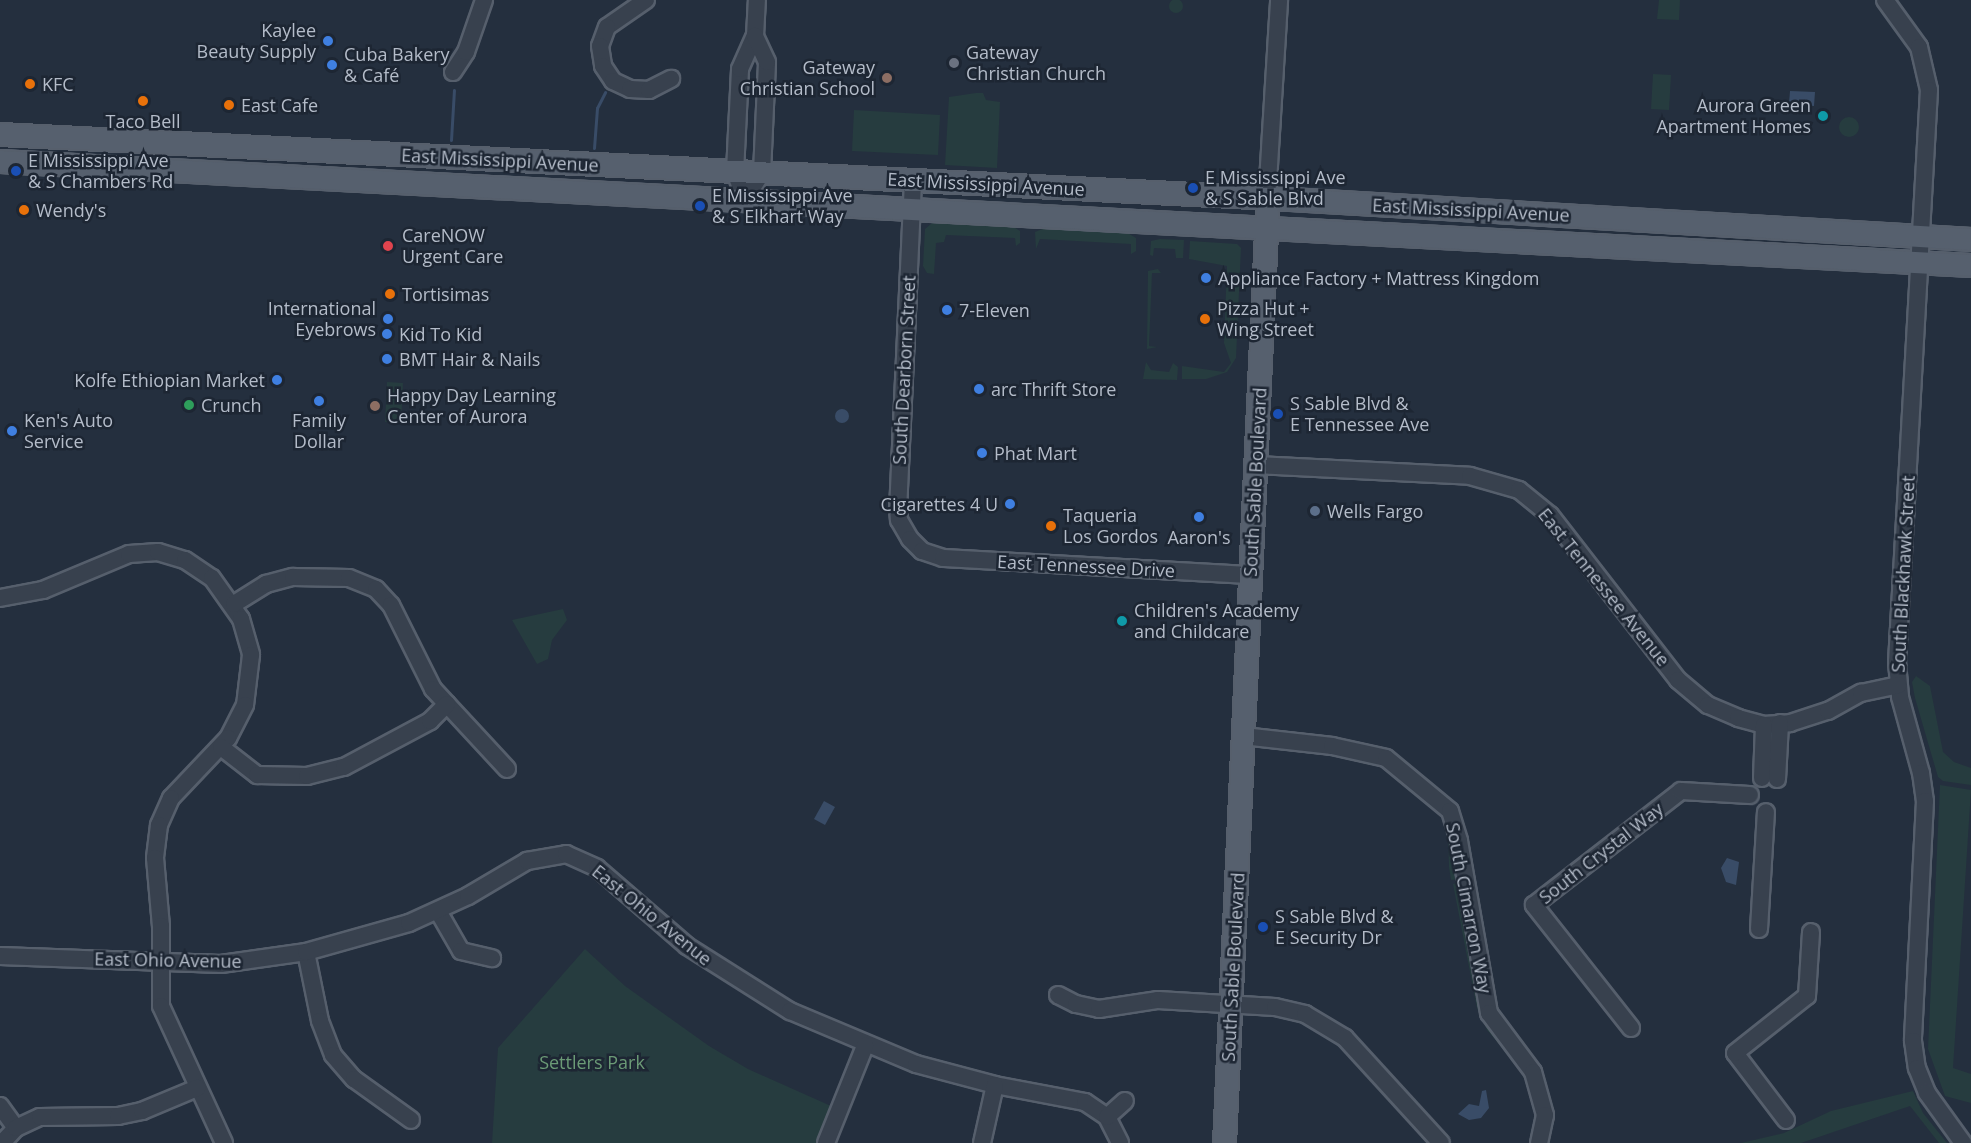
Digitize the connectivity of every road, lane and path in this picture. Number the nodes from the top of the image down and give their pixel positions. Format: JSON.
{"nodes":[{"id":1,"x":484,"y":0,"type":"edge"},
{"id":2,"x":646,"y":0,"type":"edge"},
{"id":3,"x":757,"y":0,"type":"edge"},
{"id":4,"x":1279,"y":0,"type":"edge"},
{"id":5,"x":1885,"y":0,"type":"edge"},
{"id":6,"x":755,"y":36,"type":"junction"},
{"id":7,"x":453,"y":72,"type":"dead end"},
{"id":8,"x":671,"y":79,"type":"dead end"},
{"id":9,"x":0,"y":134,"type":"edge"},
{"id":10,"x":0,"y":161,"type":"edge"},
{"id":11,"x":735,"y":171,"type":"junction"},
{"id":12,"x":762,"y":173,"type":"junction"},
{"id":13,"x":913,"y":181,"type":"junction"},
{"id":14,"x":1267,"y":198,"type":"junction"},
{"id":15,"x":745,"y":199,"type":"junction"},
{"id":16,"x":912,"y":208,"type":"junction"},
{"id":17,"x":1266,"y":226,"type":"junction"},
{"id":18,"x":1922,"y":236,"type":"junction"},
{"id":19,"x":1971,"y":239,"type":"edge"},
{"id":20,"x":1920,"y":262,"type":"junction"},
{"id":21,"x":1971,"y":265,"type":"edge"},
{"id":22,"x":1256,"y":465,"type":"junction"},
{"id":23,"x":922,"y":551,"type":"joint"},
{"id":24,"x":1250,"y":575,"type":"junction"},
{"id":25,"x":0,"y":598,"type":"edge"},
{"id":26,"x":234,"y":604,"type":"junction"},
{"id":27,"x":1898,"y":685,"type":"junction"},
{"id":28,"x":447,"y":705,"type":"junction"},
{"id":29,"x":1772,"y":724,"type":"junction"},
{"id":30,"x":1243,"y":736,"type":"junction"},
{"id":31,"x":221,"y":747,"type":"junction"},
{"id":32,"x":507,"y":769,"type":"dead end"},
{"id":33,"x":1769,"y":779,"type":"dead end"},
{"id":34,"x":1750,"y":795,"type":"dead end"},
{"id":35,"x":1766,"y":812,"type":"dead end"},
{"id":36,"x":438,"y":911,"type":"junction"},
{"id":37,"x":1759,"y":929,"type":"dead end"},
{"id":38,"x":1811,"y":932,"type":"dead end"},
{"id":39,"x":306,"y":952,"type":"junction"},
{"id":40,"x":0,"y":956,"type":"edge"},
{"id":41,"x":492,"y":958,"type":"dead end"},
{"id":42,"x":160,"y":963,"type":"junction"},
{"id":43,"x":1058,"y":995,"type":"dead end"},
{"id":44,"x":1231,"y":1004,"type":"junction"},
{"id":45,"x":1631,"y":1028,"type":"dead end"},
{"id":46,"x":865,"y":1046,"type":"junction"},
{"id":47,"x":995,"y":1085,"type":"junction"},
{"id":48,"x":197,"y":1088,"type":"junction"},
{"id":49,"x":1125,"y":1101,"type":"dead end"},
{"id":50,"x":0,"y":1106,"type":"edge"},
{"id":51,"x":1107,"y":1117,"type":"junction"},
{"id":52,"x":411,"y":1120,"type":"dead end"},
{"id":53,"x":1786,"y":1120,"type":"dead end"},
{"id":54,"x":16,"y":1128,"type":"junction"},
{"id":55,"x":2,"y":1143,"type":"edge"},
{"id":56,"x":224,"y":1143,"type":"edge"},
{"id":57,"x":826,"y":1143,"type":"edge"},
{"id":58,"x":982,"y":1143,"type":"edge"},
{"id":59,"x":1120,"y":1143,"type":"edge"},
{"id":60,"x":1224,"y":1143,"type":"edge"},
{"id":61,"x":1441,"y":1143,"type":"edge"},
{"id":62,"x":1539,"y":1143,"type":"edge"},
{"id":63,"x":1963,"y":1143,"type":"edge"}],
"edges":[{"from":1,"to":7,"type":"street"},
{"from":2,"to":8,"type":"street"},
{"from":3,"to":6,"type":"street"},
{"from":4,"to":14,"type":"street","name":"South Sable Boulevard"},
{"from":5,"to":18,"type":"street","name":"South Blackhawk Street"},
{"from":6,"to":11,"type":"street"},
{"from":6,"to":12,"type":"street"},
{"from":9,"to":11,"type":"main road","name":"East Mississippi Avenue"},
{"from":10,"to":15,"type":"main road","name":"East Mississippi Avenue"},
{"from":11,"to":12,"type":"main road","name":"East Mississippi Avenue"},
{"from":11,"to":15,"type":"street"},
{"from":12,"to":13,"type":"main road","name":"East Mississippi Avenue"},
{"from":12,"to":15,"type":"street"},
{"from":13,"to":14,"type":"main road","name":"East Mississippi Avenue"},
{"from":13,"to":16,"type":"street","name":"South Dearborn Street"},
{"from":14,"to":17,"type":"main road","name":"South Sable Boulevard"},
{"from":14,"to":18,"type":"main road","name":"East Mississippi Avenue"},
{"from":15,"to":16,"type":"main road","name":"East Mississippi Avenue"},
{"from":16,"to":17,"type":"main road","name":"East Mississippi Avenue"},
{"from":16,"to":23,"type":"street","name":"South Dearborn Street"},
{"from":17,"to":20,"type":"main road","name":"East Mississippi Avenue"},
{"from":17,"to":22,"type":"main road","name":"South Sable Boulevard"},
{"from":18,"to":19,"type":"main road","name":"East Mississippi Avenue"},
{"from":18,"to":20,"type":"street","name":"South Blackhawk Street"},
{"from":20,"to":21,"type":"main road","name":"East Mississippi Avenue"},
{"from":20,"to":27,"type":"street","name":"South Blackhawk Street"},
{"from":22,"to":24,"type":"main road","name":"South Sable Boulevard"},
{"from":22,"to":29,"type":"street","name":"East Tennessee Avenue"},
{"from":23,"to":24,"type":"street","name":"East Tennessee Drive"},
{"from":24,"to":30,"type":"main road","name":"South Sable Boulevard"},
{"from":25,"to":26,"type":"street"},
{"from":26,"to":28,"type":"street"},
{"from":26,"to":31,"type":"street"},
{"from":27,"to":29,"type":"street","name":"East Tennessee Avenue"},
{"from":27,"to":63,"type":"street","name":"South Blackhawk Street"},
{"from":28,"to":31,"type":"street"},
{"from":28,"to":32,"type":"street"},
{"from":29,"to":33,"type":"street"},
{"from":30,"to":44,"type":"main road","name":"South Sable Boulevard"},
{"from":30,"to":62,"type":"street","name":"South Cimarron Way"},
{"from":31,"to":42,"type":"street"},
{"from":34,"to":45,"type":"street","name":"South Crystal Way"},
{"from":35,"to":37,"type":"street"},
{"from":36,"to":39,"type":"street","name":"East Ohio Avenue"},
{"from":36,"to":41,"type":"street"},
{"from":36,"to":46,"type":"street","name":"East Ohio Avenue"},
{"from":38,"to":53,"type":"street"},
{"from":39,"to":42,"type":"street","name":"East Ohio Avenue"},
{"from":39,"to":52,"type":"street"},
{"from":40,"to":42,"type":"street","name":"East Ohio Avenue"},
{"from":42,"to":48,"type":"street"},
{"from":43,"to":44,"type":"street"},
{"from":44,"to":60,"type":"main road","name":"South Sable Boulevard"},
{"from":44,"to":61,"type":"street"},
{"from":46,"to":47,"type":"street","name":"East Ohio Avenue"},
{"from":46,"to":57,"type":"street"},
{"from":47,"to":51,"type":"street","name":"East Ohio Avenue"},
{"from":47,"to":58,"type":"street"},
{"from":48,"to":54,"type":"street"},
{"from":48,"to":56,"type":"street"},
{"from":49,"to":51,"type":"street"},
{"from":50,"to":54,"type":"street"},
{"from":51,"to":59,"type":"street"},
{"from":54,"to":55,"type":"street"}]}
